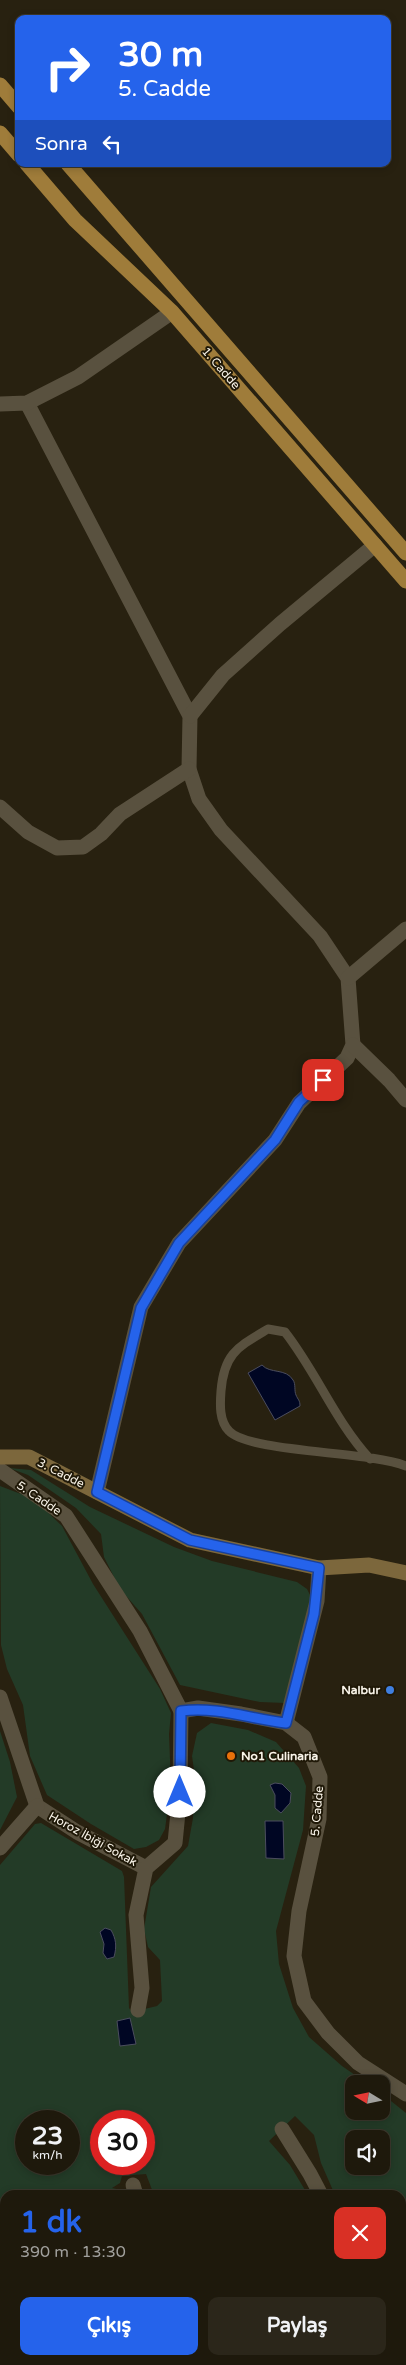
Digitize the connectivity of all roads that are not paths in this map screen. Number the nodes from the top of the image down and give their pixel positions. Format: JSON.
{"nodes":[{"id":1,"x":0,"y":85,"type":"edge"},
{"id":2,"x":15,"y":102,"type":"edge"},
{"id":3,"x":0,"y":133,"type":"edge"},
{"id":4,"x":15,"y":150,"type":"edge"},
{"id":5,"x":30,"y":167,"type":"edge"},
{"id":6,"x":71,"y":167,"type":"edge"},
{"id":7,"x":172,"y":312,"type":"junction"},
{"id":8,"x":27,"y":403,"type":"junction"},
{"id":9,"x":0,"y":404,"type":"edge"},
{"id":10,"x":375,"y":545,"type":"junction"},
{"id":11,"x":406,"y":553,"type":"edge"},
{"id":12,"x":406,"y":581,"type":"edge"},
{"id":13,"x":190,"y":716,"type":"junction"},
{"id":14,"x":189,"y":769,"type":"junction"},
{"id":15,"x":0,"y":807,"type":"edge"},
{"id":16,"x":406,"y":929,"type":"edge"},
{"id":17,"x":348,"y":978,"type":"junction"},
{"id":18,"x":352,"y":1045,"type":"junction"},
{"id":19,"x":406,"y":1100,"type":"edge"},
{"id":20,"x":0,"y":1457,"type":"edge"},
{"id":21,"x":370,"y":1459,"type":"junction"},
{"id":22,"x":406,"y":1466,"type":"edge"},
{"id":23,"x":0,"y":1470,"type":"edge"},
{"id":24,"x":97,"y":1492,"type":"junction"},
{"id":25,"x":319,"y":1568,"type":"junction"},
{"id":26,"x":406,"y":1573,"type":"edge"},
{"id":27,"x":0,"y":1697,"type":"edge"},
{"id":28,"x":181,"y":1711,"type":"junction"},
{"id":29,"x":286,"y":1723,"type":"junction"},
{"id":30,"x":37,"y":1806,"type":"junction"},
{"id":31,"x":0,"y":1848,"type":"edge"},
{"id":32,"x":146,"y":1868,"type":"junction"},
{"id":33,"x":138,"y":2010,"type":"dead end"},
{"id":34,"x":406,"y":2094,"type":"edge"},
{"id":35,"x":282,"y":2129,"type":"dead end"},
{"id":36,"x":318,"y":2190,"type":"edge"}],
"edges":[{"from":1,"to":2,"type":"main road"},
{"from":3,"to":4,"type":"main road"},
{"from":5,"to":7,"type":"main road","name":"1. Cadde"},
{"from":6,"to":11,"type":"main road","name":"1. Cadde"},
{"from":7,"to":8,"type":"street"},
{"from":7,"to":10,"type":"main road","name":"1. Cadde"},
{"from":8,"to":9,"type":"street"},
{"from":8,"to":13,"type":"street"},
{"from":10,"to":12,"type":"main road","name":"1. Cadde"},
{"from":10,"to":13,"type":"street"},
{"from":13,"to":14,"type":"street"},
{"from":14,"to":15,"type":"street"},
{"from":14,"to":17,"type":"street"},
{"from":16,"to":17,"type":"street"},
{"from":17,"to":18,"type":"street"},
{"from":18,"to":19,"type":"street"},
{"from":18,"to":24,"type":"street"},
{"from":20,"to":24,"type":"main road","name":"3. Cadde"},
{"from":21,"to":21,"type":"lane"},
{"from":21,"to":22,"type":"lane"},
{"from":23,"to":28,"type":"street","name":"5. Cadde"},
{"from":24,"to":25,"type":"main road","name":"3. Cadde"},
{"from":25,"to":26,"type":"main road","name":"3. Cadde"},
{"from":25,"to":29,"type":"street"},
{"from":27,"to":30,"type":"street","name":"Horoz İbiği Sokak"},
{"from":28,"to":29,"type":"street"},
{"from":28,"to":32,"type":"street"},
{"from":29,"to":34,"type":"street","name":"5. Cadde"},
{"from":30,"to":31,"type":"street"},
{"from":30,"to":32,"type":"street","name":"Horoz İbiği Sokak"},
{"from":32,"to":33,"type":"street"},
{"from":35,"to":36,"type":"street"}]}
